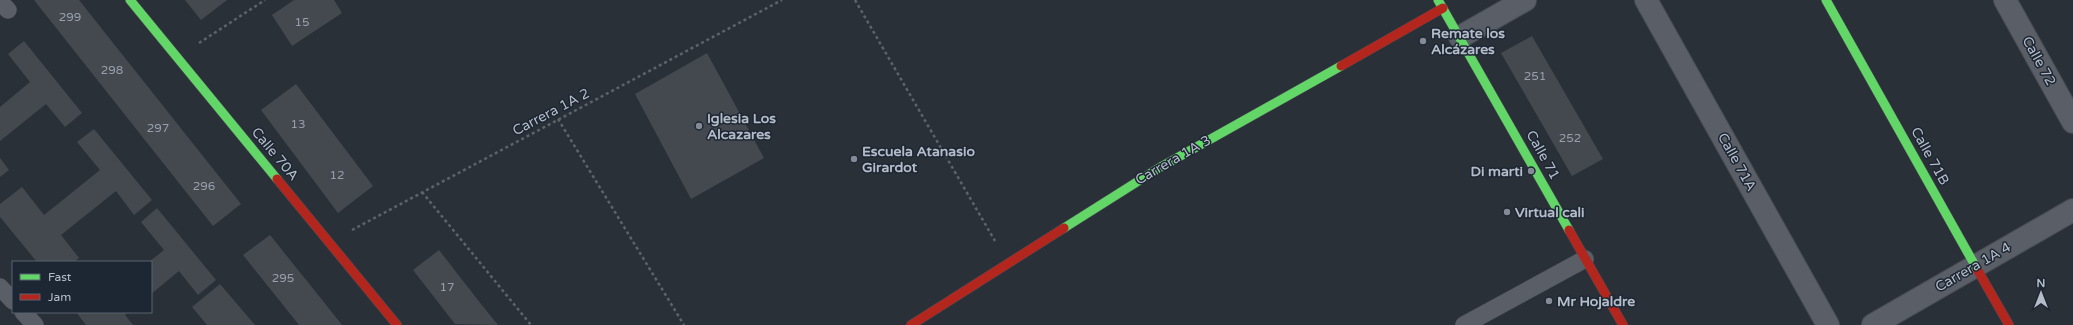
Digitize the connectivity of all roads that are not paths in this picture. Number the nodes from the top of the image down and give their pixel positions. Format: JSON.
{"nodes":[{"id":1,"x":130,"y":0,"type":"edge"},
{"id":2,"x":1525,"y":0,"type":"edge"},
{"id":3,"x":1646,"y":0,"type":"edge"},
{"id":4,"x":1826,"y":0,"type":"edge"},
{"id":5,"x":2004,"y":0,"type":"edge"},
{"id":6,"x":1440,"y":4,"type":"edge"},
{"id":7,"x":1460,"y":37,"type":"junction"},
{"id":8,"x":2073,"y":122,"type":"edge"},
{"id":9,"x":2073,"y":210,"type":"edge"},
{"id":10,"x":1585,"y":259,"type":"junction"},
{"id":11,"x":1976,"y":265,"type":"junction"},
{"id":12,"x":0,"y":287,"type":"edge"},
{"id":13,"x":12,"y":300,"type":"edge"},
{"id":14,"x":24,"y":313,"type":"edge"},
{"id":15,"x":35,"y":325,"type":"edge"},
{"id":16,"x":397,"y":325,"type":"edge"},
{"id":17,"x":911,"y":325,"type":"edge"},
{"id":18,"x":1464,"y":325,"type":"edge"},
{"id":19,"x":1623,"y":325,"type":"edge"},
{"id":20,"x":1828,"y":325,"type":"edge"},
{"id":21,"x":1873,"y":325,"type":"edge"},
{"id":22,"x":2009,"y":325,"type":"edge"}],
"edges":[{"from":1,"to":16,"type":"street","name":"Calle 70A"},
{"from":2,"to":7,"type":"street"},
{"from":3,"to":20,"type":"street","name":"Calle 71A"},
{"from":4,"to":11,"type":"street","name":"Calle 71B"},
{"from":5,"to":8,"type":"street","name":"Calle 72"},
{"from":6,"to":7,"type":"street","name":"Calle 71"},
{"from":6,"to":17,"type":"street","name":"Carrera 1A 3"},
{"from":7,"to":10,"type":"street","name":"Calle 71"},
{"from":9,"to":11,"type":"street","name":"Carrera 1A 4"},
{"from":10,"to":18,"type":"lane"},
{"from":10,"to":19,"type":"street","name":"Calle 71"},
{"from":11,"to":21,"type":"street","name":"Carrera 1A 4"},
{"from":11,"to":22,"type":"street","name":"Calle 71B"},
{"from":12,"to":13,"type":"lane"},
{"from":14,"to":15,"type":"lane"}]}
